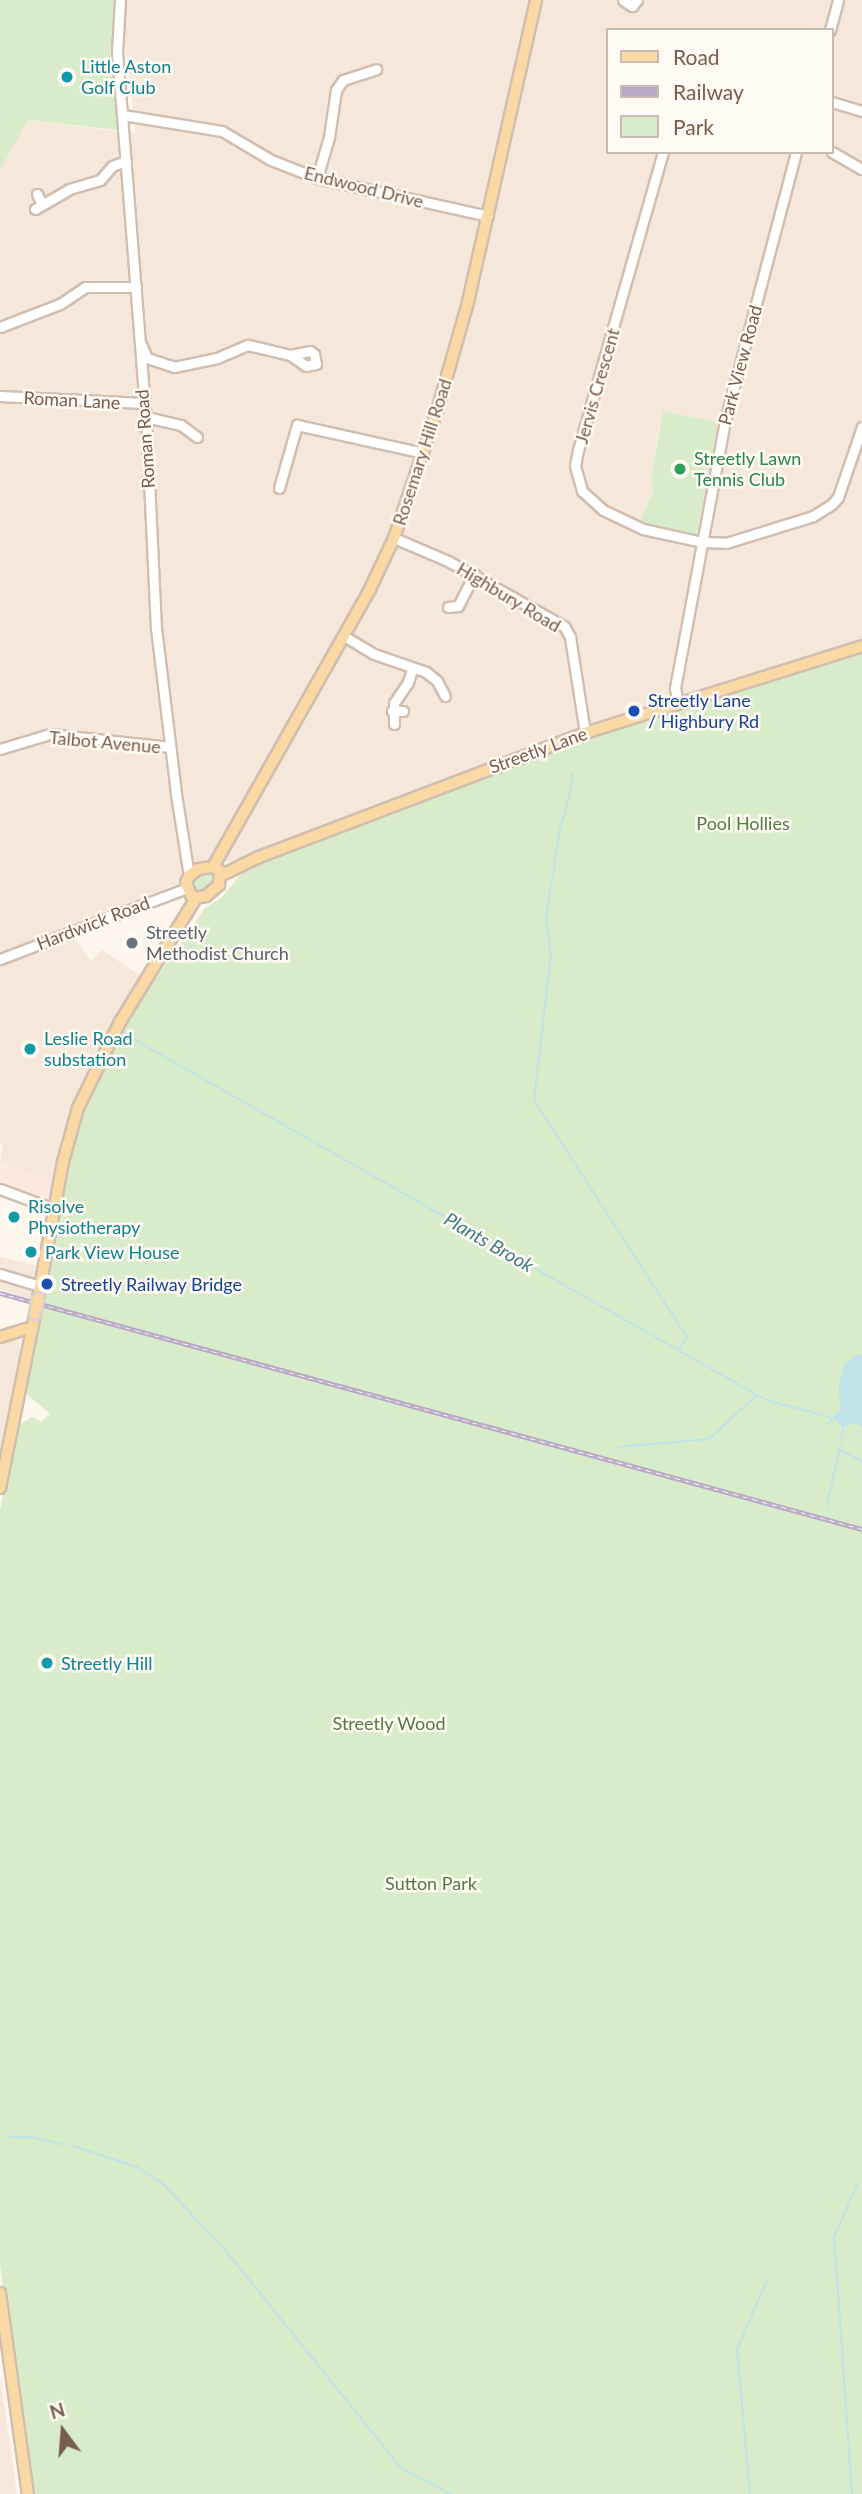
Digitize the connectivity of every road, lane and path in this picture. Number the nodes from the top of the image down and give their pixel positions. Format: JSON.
{"nodes":[{"id":1,"x":120,"y":0,"type":"edge"},
{"id":2,"x":536,"y":0,"type":"edge"},
{"id":3,"x":623,"y":0,"type":"edge"},
{"id":4,"x":637,"y":0,"type":"edge"},
{"id":5,"x":838,"y":0,"type":"edge"},
{"id":6,"x":831,"y":28,"type":"edge"},
{"id":7,"x":376,"y":69,"type":"dead end"},
{"id":8,"x":834,"y":103,"type":"edge"},
{"id":9,"x":862,"y":111,"type":"edge"},
{"id":10,"x":123,"y":115,"type":"junction"},
{"id":11,"x":834,"y":153,"type":"edge"},
{"id":12,"x":662,"y":154,"type":"edge"},
{"id":13,"x":795,"y":154,"type":"edge"},
{"id":14,"x":126,"y":161,"type":"junction"},
{"id":15,"x":862,"y":169,"type":"edge"},
{"id":16,"x":317,"y":178,"type":"junction"},
{"id":17,"x":37,"y":194,"type":"dead end"},
{"id":18,"x":488,"y":216,"type":"junction"},
{"id":19,"x":136,"y":287,"type":"junction"},
{"id":20,"x":0,"y":327,"type":"edge"},
{"id":21,"x":138,"y":336,"type":"junction"},
{"id":22,"x":290,"y":355,"type":"dead end"},
{"id":23,"x":0,"y":396,"type":"edge"},
{"id":24,"x":144,"y":403,"type":"junction"},
{"id":25,"x":146,"y":417,"type":"junction"},
{"id":26,"x":862,"y":427,"type":"edge"},
{"id":27,"x":197,"y":437,"type":"dead end"},
{"id":28,"x":423,"y":453,"type":"junction"},
{"id":29,"x":279,"y":488,"type":"dead end"},
{"id":30,"x":394,"y":538,"type":"junction"},
{"id":31,"x":702,"y":542,"type":"junction"},
{"id":32,"x":474,"y":575,"type":"junction"},
{"id":33,"x":448,"y":607,"type":"dead end"},
{"id":34,"x":344,"y":636,"type":"junction"},
{"id":35,"x":862,"y":646,"type":"edge"},
{"id":36,"x":412,"y":670,"type":"junction"},
{"id":37,"x":445,"y":689,"type":"dead end"},
{"id":38,"x":678,"y":703,"type":"junction"},
{"id":39,"x":403,"y":710,"type":"dead end"},
{"id":40,"x":392,"y":711,"type":"junction"},
{"id":41,"x":394,"y":724,"type":"dead end"},
{"id":42,"x":585,"y":733,"type":"junction"},
{"id":43,"x":170,"y":747,"type":"junction"},
{"id":44,"x":0,"y":749,"type":"edge"},
{"id":45,"x":213,"y":867,"type":"junction"},
{"id":46,"x":222,"y":875,"type":"junction"},
{"id":47,"x":188,"y":882,"type":"junction"},
{"id":48,"x":196,"y":898,"type":"junction"},
{"id":49,"x":0,"y":959,"type":"edge"},
{"id":50,"x":0,"y":1189,"type":"edge"},
{"id":51,"x":54,"y":1209,"type":"junction"},
{"id":52,"x":0,"y":1274,"type":"edge"},
{"id":53,"x":40,"y":1286,"type":"junction"},
{"id":54,"x":32,"y":1327,"type":"junction"},
{"id":55,"x":0,"y":1337,"type":"edge"},
{"id":56,"x":0,"y":1488,"type":"edge"},
{"id":57,"x":0,"y":2293,"type":"edge"},
{"id":58,"x":27,"y":2494,"type":"edge"}],
"edges":[{"from":1,"to":10,"type":"street","name":"Roman Road"},
{"from":2,"to":18,"type":"main road","name":"Rosemary Hill Road"},
{"from":3,"to":4,"type":"street"},
{"from":5,"to":6,"type":"street"},
{"from":7,"to":16,"type":"street"},
{"from":8,"to":9,"type":"street"},
{"from":10,"to":14,"type":"street","name":"Roman Road"},
{"from":10,"to":16,"type":"street","name":"Endwood Drive"},
{"from":11,"to":15,"type":"street"},
{"from":12,"to":31,"type":"street","name":"Jervis Crescent"},
{"from":13,"to":31,"type":"street","name":"Park View Road"},
{"from":14,"to":17,"type":"street"},
{"from":14,"to":19,"type":"street","name":"Roman Road"},
{"from":16,"to":18,"type":"street","name":"Endwood Drive"},
{"from":18,"to":28,"type":"main road","name":"Rosemary Hill Road"},
{"from":19,"to":20,"type":"street"},
{"from":19,"to":21,"type":"street","name":"Roman Road"},
{"from":21,"to":22,"type":"street"},
{"from":21,"to":24,"type":"street","name":"Roman Road"},
{"from":23,"to":24,"type":"street","name":"Roman Lane"},
{"from":24,"to":25,"type":"street","name":"Roman Road"},
{"from":25,"to":27,"type":"street"},
{"from":25,"to":43,"type":"street","name":"Roman Road"},
{"from":26,"to":31,"type":"street","name":"Jervis Crescent"},
{"from":28,"to":29,"type":"street"},
{"from":28,"to":30,"type":"main road","name":"Rosemary Hill Road"},
{"from":30,"to":32,"type":"street","name":"Highbury Road"},
{"from":30,"to":34,"type":"main road","name":"Rosemary Hill Road"},
{"from":31,"to":38,"type":"street","name":"Park View Road"},
{"from":32,"to":33,"type":"street"},
{"from":32,"to":42,"type":"street","name":"Highbury Road"},
{"from":34,"to":36,"type":"street"},
{"from":34,"to":45,"type":"main road","name":"Rosemary Hill Road"},
{"from":35,"to":38,"type":"main road","name":"Streetly Lane"},
{"from":36,"to":37,"type":"street"},
{"from":36,"to":40,"type":"street"},
{"from":38,"to":42,"type":"main road","name":"Streetly Lane"},
{"from":39,"to":40,"type":"street"},
{"from":40,"to":41,"type":"street"},
{"from":42,"to":46,"type":"main road","name":"Streetly Lane"},
{"from":43,"to":44,"type":"street","name":"Talbot Avenue"},
{"from":43,"to":47,"type":"street","name":"Roman Road"},
{"from":45,"to":46,"type":"main road"},
{"from":45,"to":47,"type":"main road"},
{"from":46,"to":48,"type":"main road"},
{"from":47,"to":48,"type":"main road"},
{"from":47,"to":49,"type":"street","name":"Hardwick Road"},
{"from":48,"to":51,"type":"main road"},
{"from":50,"to":51,"type":"street"},
{"from":51,"to":53,"type":"main road"},
{"from":52,"to":53,"type":"street"},
{"from":53,"to":54,"type":"main road","bridge":true},
{"from":54,"to":55,"type":"main road"},
{"from":54,"to":56,"type":"main road"},
{"from":57,"to":58,"type":"main road"}]}
